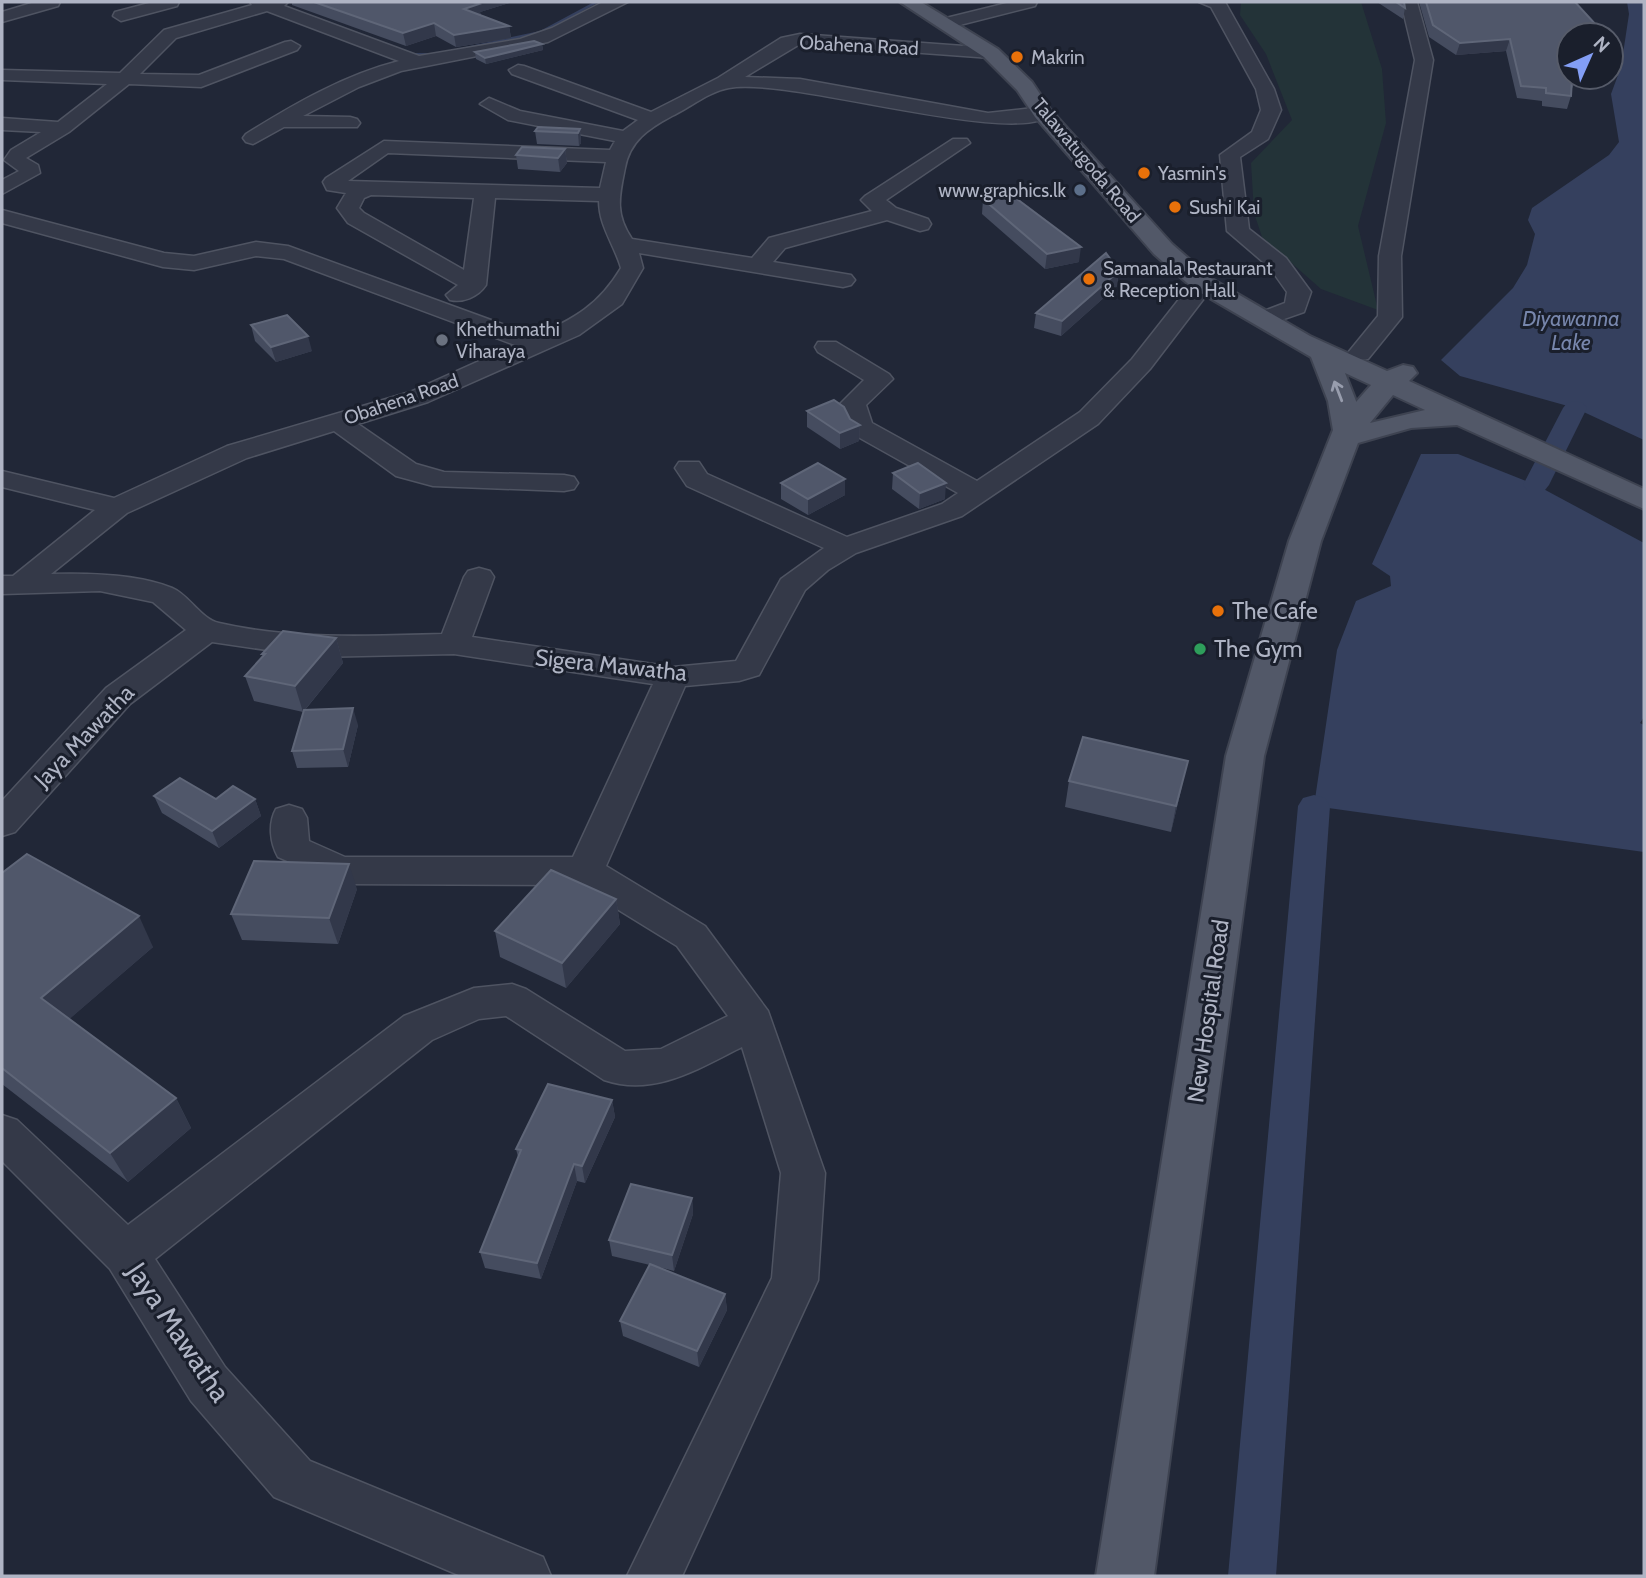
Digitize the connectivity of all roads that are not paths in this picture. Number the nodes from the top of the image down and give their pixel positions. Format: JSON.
{"nodes":[{"id":1,"x":52,"y":2,"type":"edge"},
{"id":2,"x":171,"y":2,"type":"edge"},
{"id":3,"x":620,"y":2,"type":"edge"},
{"id":4,"x":909,"y":2,"type":"edge"},
{"id":5,"x":1029,"y":2,"type":"edge"},
{"id":6,"x":1207,"y":2,"type":"edge"},
{"id":7,"x":1409,"y":2,"type":"edge"},
{"id":8,"x":268,"y":3,"type":"edge"},
{"id":9,"x":121,"y":16,"type":"dead end"},
{"id":10,"x":3,"y":17,"type":"edge"},
{"id":11,"x":947,"y":23,"type":"junction"},
{"id":12,"x":291,"y":46,"type":"dead end"},
{"id":13,"x":991,"y":53,"type":"junction"},
{"id":14,"x":418,"y":62,"type":"junction"},
{"id":15,"x":518,"y":70,"type":"dead end"},
{"id":16,"x":2,"y":75,"type":"edge"},
{"id":17,"x":122,"y":80,"type":"junction"},
{"id":18,"x":725,"y":82,"type":"junction"},
{"id":19,"x":489,"y":104,"type":"dead end"},
{"id":20,"x":1042,"y":113,"type":"junction"},
{"id":21,"x":652,"y":119,"type":"junction"},
{"id":22,"x":280,"y":121,"type":"junction"},
{"id":23,"x":350,"y":123,"type":"dead end"},
{"id":24,"x":2,"y":124,"type":"edge"},
{"id":25,"x":62,"y":128,"type":"junction"},
{"id":26,"x":253,"y":138,"type":"dead end"},
{"id":27,"x":960,"y":143,"type":"dead end"},
{"id":28,"x":622,"y":146,"type":"junction"},
{"id":29,"x":2,"y":188,"type":"edge"},
{"id":30,"x":368,"y":189,"type":"junction"},
{"id":31,"x":485,"y":192,"type":"junction"},
{"id":32,"x":609,"y":195,"type":"junction"},
{"id":33,"x":888,"y":213,"type":"junction"},
{"id":34,"x":2,"y":216,"type":"edge"},
{"id":35,"x":920,"y":224,"type":"dead end"},
{"id":36,"x":625,"y":244,"type":"junction"},
{"id":37,"x":758,"y":266,"type":"junction"},
{"id":38,"x":843,"y":280,"type":"dead end"},
{"id":39,"x":1203,"y":284,"type":"junction"},
{"id":40,"x":474,"y":285,"type":"junction"},
{"id":41,"x":435,"y":310,"type":"junction"},
{"id":42,"x":1264,"y":319,"type":"junction"},
{"id":43,"x":536,"y":345,"type":"junction"},
{"id":44,"x":827,"y":347,"type":"dead end"},
{"id":45,"x":1323,"y":353,"type":"junction"},
{"id":46,"x":1359,"y":354,"type":"junction"},
{"id":47,"x":1406,"y":382,"type":"junction"},
{"id":48,"x":1464,"y":416,"type":"junction"},
{"id":49,"x":338,"y":422,"type":"junction"},
{"id":50,"x":1523,"y":435,"type":"junction"},
{"id":51,"x":1349,"y":440,"type":"junction"},
{"id":52,"x":689,"y":468,"type":"dead end"},
{"id":53,"x":2,"y":479,"type":"edge"},
{"id":54,"x":564,"y":483,"type":"dead end"},
{"id":55,"x":1639,"y":491,"type":"edge"},
{"id":56,"x":979,"y":494,"type":"junction"},
{"id":57,"x":117,"y":507,"type":"junction"},
{"id":58,"x":846,"y":547,"type":"junction"},
{"id":59,"x":479,"y":577,"type":"dead end"},
{"id":60,"x":11,"y":584,"type":"edge"},
{"id":61,"x":206,"y":631,"type":"junction"},
{"id":62,"x":454,"y":645,"type":"junction"},
{"id":63,"x":673,"y":677,"type":"junction"},
{"id":64,"x":289,"y":818,"type":"dead end"},
{"id":65,"x":2,"y":823,"type":"edge"},
{"id":66,"x":585,"y":871,"type":"junction"},
{"id":67,"x":754,"y":1022,"type":"junction"},
{"id":68,"x":2,"y":1133,"type":"edge"},
{"id":69,"x":126,"y":1254,"type":"junction"},
{"id":70,"x":524,"y":1576,"type":"edge"},
{"id":71,"x":654,"y":1576,"type":"edge"},
{"id":72,"x":1125,"y":1576,"type":"edge"}],
"edges":[{"from":1,"to":10,"type":"street"},
{"from":2,"to":9,"type":"street"},
{"from":3,"to":14,"type":"street"},
{"from":4,"to":11,"type":"main road","name":"Talawatugoda Road"},
{"from":5,"to":11,"type":"street"},
{"from":6,"to":42,"type":"street"},
{"from":7,"to":46,"type":"street"},
{"from":8,"to":14,"type":"street"},
{"from":8,"to":17,"type":"street"},
{"from":11,"to":13,"type":"main road","name":"Talawatugoda Road"},
{"from":12,"to":17,"type":"street"},
{"from":13,"to":18,"type":"street","name":"Obahena Road"},
{"from":13,"to":20,"type":"main road","name":"Talawatugoda Road"},
{"from":14,"to":22,"type":"street"},
{"from":15,"to":21,"type":"street"},
{"from":16,"to":17,"type":"street"},
{"from":17,"to":25,"type":"street"},
{"from":18,"to":20,"type":"street"},
{"from":18,"to":21,"type":"street","name":"Obahena Road"},
{"from":19,"to":28,"type":"street"},
{"from":20,"to":39,"type":"main road","name":"Talawatugoda Road"},
{"from":21,"to":28,"type":"street","name":"Obahena Road"},
{"from":22,"to":23,"type":"street"},
{"from":22,"to":26,"type":"street"},
{"from":24,"to":25,"type":"street"},
{"from":25,"to":29,"type":"street"},
{"from":27,"to":33,"type":"street"},
{"from":28,"to":30,"type":"street"},
{"from":28,"to":32,"type":"street","name":"Obahena Road"},
{"from":30,"to":31,"type":"street"},
{"from":30,"to":40,"type":"street"},
{"from":31,"to":32,"type":"street"},
{"from":31,"to":40,"type":"street"},
{"from":32,"to":36,"type":"street","name":"Obahena Road"},
{"from":33,"to":35,"type":"street"},
{"from":33,"to":37,"type":"street"},
{"from":34,"to":41,"type":"street"},
{"from":36,"to":37,"type":"street"},
{"from":36,"to":43,"type":"street","name":"Obahena Road"},
{"from":37,"to":38,"type":"street"},
{"from":39,"to":42,"type":"main road","name":"Talawatugoda Road"},
{"from":39,"to":56,"type":"street","name":"Sigera Mawatha"},
{"from":40,"to":41,"type":"street"},
{"from":41,"to":43,"type":"street"},
{"from":42,"to":45,"type":"main road","name":"Talawatugoda Road"},
{"from":42,"to":46,"type":"main road","name":"Talawatugoda Road"},
{"from":43,"to":49,"type":"street","name":"Obahena Road"},
{"from":44,"to":56,"type":"street"},
{"from":45,"to":47,"type":"main road","name":"Talawatugoda Road"},
{"from":51,"to":45,"type":"main road","one_way":true},
{"from":46,"to":47,"type":"main road","name":"Talawatugoda Road"},
{"from":47,"to":48,"type":"main road","name":"Talawatugoda Road"},
{"from":47,"to":50,"type":"main road","name":"Talawatugoda Road"},
{"from":47,"to":51,"type":"main road","name":"New Hospital Road"},
{"from":48,"to":50,"type":"main road","name":"Talawatugoda Road"},
{"from":48,"to":51,"type":"main road"},
{"from":49,"to":54,"type":"street"},
{"from":49,"to":57,"type":"street","name":"Obahena Road"},
{"from":50,"to":55,"type":"main road","name":"Talawatugoda Road"},
{"from":51,"to":72,"type":"main road","name":"New Hospital Road"},
{"from":52,"to":58,"type":"street"},
{"from":53,"to":57,"type":"street"},
{"from":56,"to":58,"type":"street","name":"Sigera Mawatha"},
{"from":57,"to":60,"type":"street","name":"Obahena Road"},
{"from":58,"to":63,"type":"street","name":"Sigera Mawatha"},
{"from":59,"to":62,"type":"street"},
{"from":60,"to":61,"type":"street"},
{"from":61,"to":62,"type":"street","name":"Sigera Mawatha"},
{"from":61,"to":65,"type":"street","name":"Jaya Mawatha"},
{"from":62,"to":63,"type":"street","name":"Sigera Mawatha"},
{"from":63,"to":66,"type":"street"},
{"from":64,"to":66,"type":"street"},
{"from":66,"to":67,"type":"street"},
{"from":67,"to":69,"type":"street"},
{"from":67,"to":71,"type":"street"},
{"from":68,"to":69,"type":"street","name":"Jaya Mawatha"},
{"from":69,"to":70,"type":"street","name":"Jaya Mawatha"}]}
